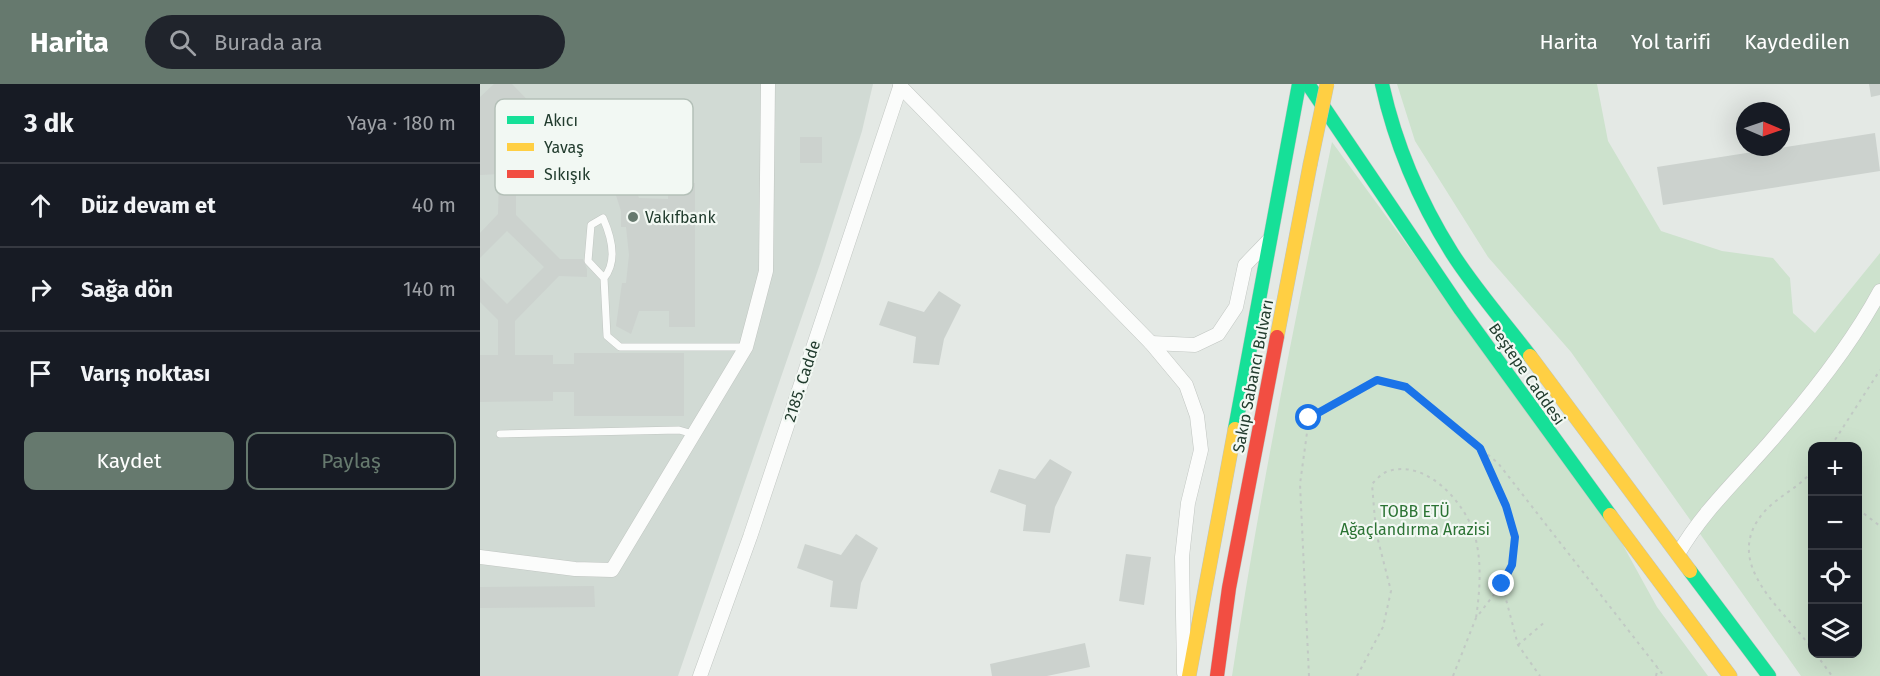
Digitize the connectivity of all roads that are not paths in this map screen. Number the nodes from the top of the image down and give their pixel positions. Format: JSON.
{"nodes":[{"id":1,"x":768,"y":84,"type":"edge"},
{"id":2,"x":1299,"y":84,"type":"edge"},
{"id":3,"x":1308,"y":84,"type":"edge"},
{"id":4,"x":1327,"y":84,"type":"edge"},
{"id":5,"x":1382,"y":84,"type":"edge"},
{"id":6,"x":900,"y":85,"type":"edge"},
{"id":7,"x":1269,"y":240,"type":"junction"},
{"id":8,"x":604,"y":278,"type":"junction"},
{"id":9,"x":1880,"y":291,"type":"edge"},
{"id":10,"x":1151,"y":343,"type":"junction"},
{"id":11,"x":746,"y":347,"type":"junction"},
{"id":12,"x":500,"y":434,"type":"dead end"},
{"id":13,"x":693,"y":434,"type":"junction"},
{"id":14,"x":1678,"y":554,"type":"junction"},
{"id":15,"x":480,"y":557,"type":"edge"},
{"id":16,"x":700,"y":676,"type":"edge"},
{"id":17,"x":1184,"y":676,"type":"edge"},
{"id":18,"x":1189,"y":676,"type":"edge"},
{"id":19,"x":1216,"y":676,"type":"edge"},
{"id":20,"x":1730,"y":676,"type":"edge"},
{"id":21,"x":1769,"y":676,"type":"edge"}],
"edges":[{"from":1,"to":11,"type":"street"},
{"from":2,"to":7,"type":"main road","name":"Sakıp Sabancı Bulvarı"},
{"from":3,"to":20,"type":"main road","name":"Beştepe Caddesi"},
{"from":4,"to":19,"type":"main road","name":"Sakıp Sabancı Bulvarı","bridge":true},
{"from":5,"to":14,"type":"main road","name":"Beştepe Caddesi"},
{"from":6,"to":10,"type":"street"},
{"from":6,"to":16,"type":"street","name":"2185. Cadde"},
{"from":7,"to":10,"type":"street"},
{"from":7,"to":18,"type":"main road","name":"Sakıp Sabancı Bulvarı"},
{"from":8,"to":8,"type":"lane"},
{"from":8,"to":11,"type":"lane"},
{"from":9,"to":14,"type":"street"},
{"from":10,"to":17,"type":"street"},
{"from":11,"to":13,"type":"street"},
{"from":12,"to":13,"type":"lane"},
{"from":13,"to":15,"type":"street"},
{"from":14,"to":21,"type":"main road","name":"Beştepe Caddesi"}]}
